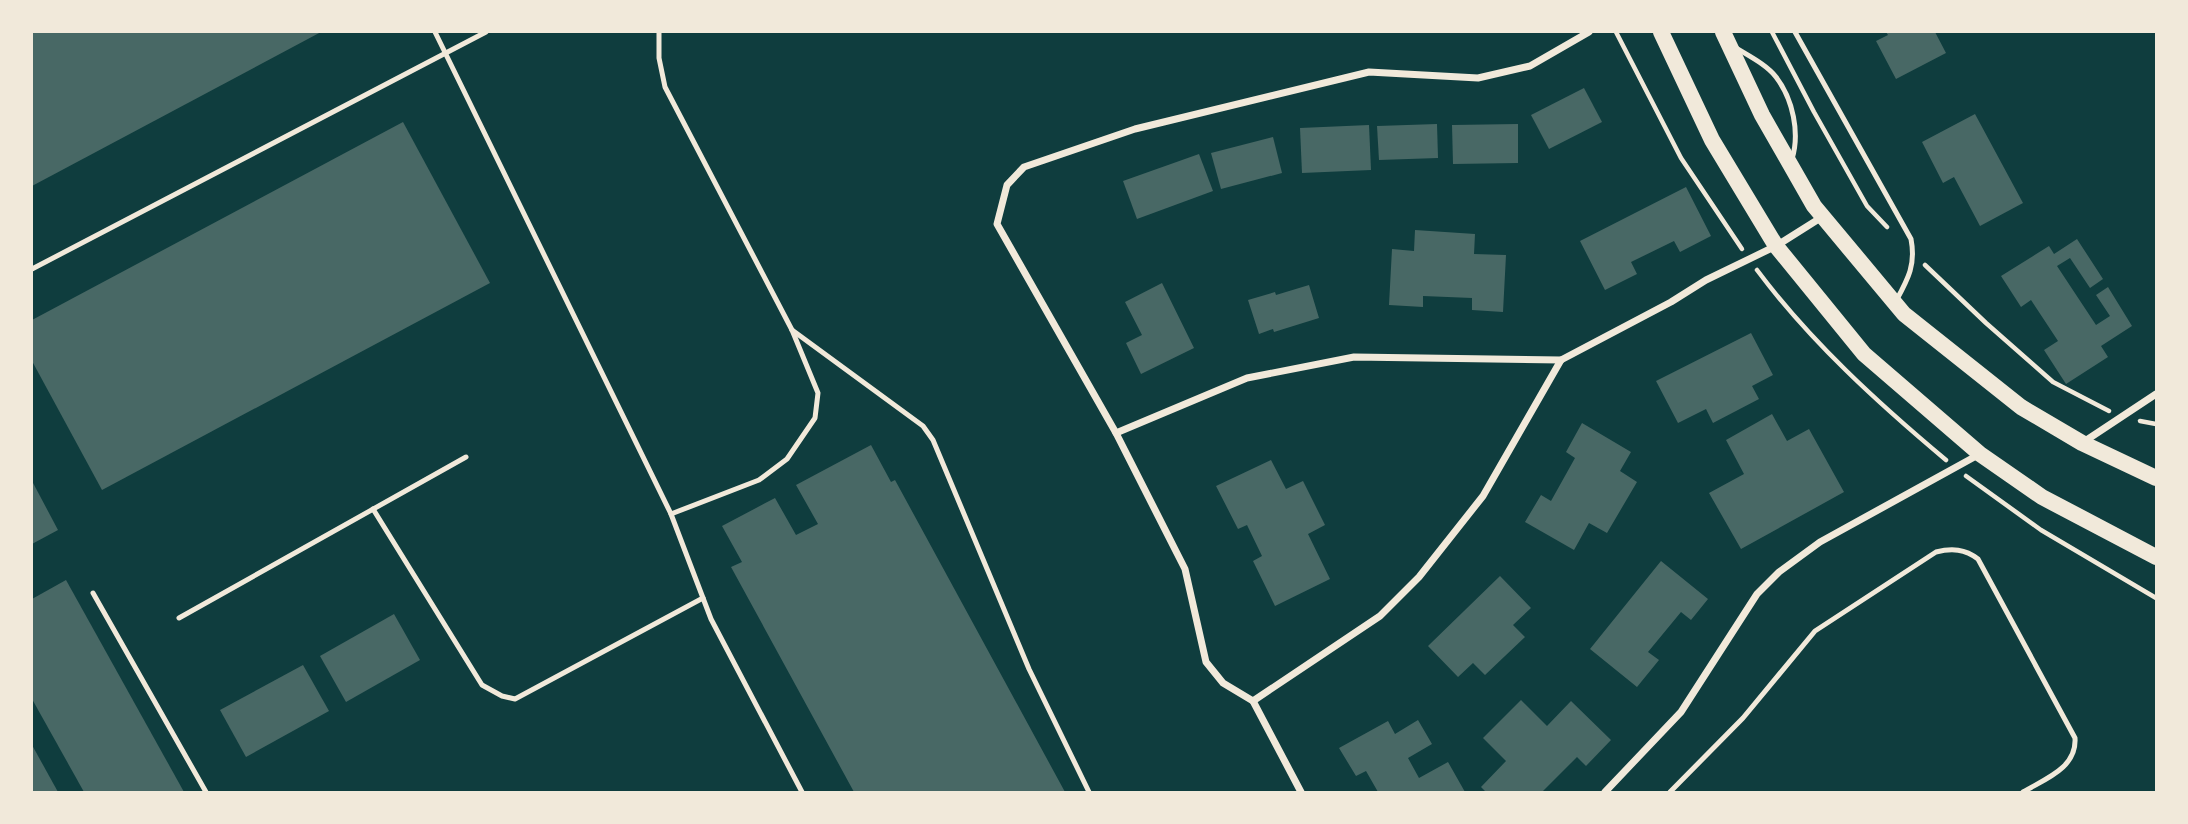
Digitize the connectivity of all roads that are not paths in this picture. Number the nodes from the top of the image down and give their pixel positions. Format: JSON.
{"nodes":[{"id":1,"x":435,"y":32,"type":"edge"},
{"id":2,"x":486,"y":32,"type":"edge"},
{"id":3,"x":659,"y":32,"type":"edge"},
{"id":4,"x":1589,"y":32,"type":"edge"},
{"id":5,"x":1661,"y":32,"type":"edge"},
{"id":6,"x":1795,"y":32,"type":"edge"},
{"id":7,"x":1725,"y":37,"type":"edge"},
{"id":8,"x":447,"y":52,"type":"junction"},
{"id":9,"x":1790,"y":166,"type":"junction"},
{"id":10,"x":1823,"y":216,"type":"junction"},
{"id":11,"x":1776,"y":246,"type":"junction"},
{"id":12,"x":32,"y":269,"type":"edge"},
{"id":13,"x":1895,"y":303,"type":"junction"},
{"id":14,"x":792,"y":330,"type":"junction"},
{"id":15,"x":1561,"y":360,"type":"junction"},
{"id":16,"x":2157,"y":394,"type":"edge"},
{"id":17,"x":1115,"y":433,"type":"junction"},
{"id":18,"x":2082,"y":443,"type":"junction"},
{"id":19,"x":1980,"y":454,"type":"junction"},
{"id":20,"x":466,"y":457,"type":"dead end"},
{"id":21,"x":2157,"y":478,"type":"edge"},
{"id":22,"x":373,"y":509,"type":"junction"},
{"id":23,"x":671,"y":514,"type":"junction"},
{"id":24,"x":2157,"y":557,"type":"edge"},
{"id":25,"x":93,"y":593,"type":"dead end"},
{"id":26,"x":703,"y":598,"type":"junction"},
{"id":27,"x":179,"y":618,"type":"dead end"},
{"id":28,"x":1253,"y":701,"type":"junction"},
{"id":29,"x":1675,"y":791,"type":"edge"},
{"id":30,"x":2024,"y":792,"type":"edge"},
{"id":31,"x":206,"y":793,"type":"edge"},
{"id":32,"x":802,"y":793,"type":"edge"},
{"id":33,"x":1089,"y":793,"type":"edge"},
{"id":34,"x":1301,"y":793,"type":"edge"},
{"id":35,"x":1605,"y":793,"type":"edge"}],
"edges":[{"from":1,"to":8,"type":"lane"},
{"from":2,"to":8,"type":"lane"},
{"from":3,"to":14,"type":"lane"},
{"from":4,"to":17,"type":"street"},
{"from":5,"to":11,"type":"main road"},
{"from":6,"to":13,"type":"lane"},
{"from":7,"to":9,"type":"main road"},
{"from":7,"to":9,"type":"lane"},
{"from":8,"to":12,"type":"lane"},
{"from":8,"to":23,"type":"lane"},
{"from":9,"to":10,"type":"main road"},
{"from":10,"to":11,"type":"street"},
{"from":10,"to":13,"type":"main road"},
{"from":11,"to":15,"type":"street"},
{"from":11,"to":19,"type":"main road"},
{"from":13,"to":18,"type":"main road"},
{"from":14,"to":23,"type":"lane"},
{"from":14,"to":33,"type":"lane"},
{"from":15,"to":17,"type":"street"},
{"from":15,"to":28,"type":"street"},
{"from":16,"to":18,"type":"street"},
{"from":17,"to":28,"type":"street"},
{"from":18,"to":21,"type":"main road"},
{"from":19,"to":24,"type":"main road"},
{"from":19,"to":35,"type":"street"},
{"from":20,"to":22,"type":"lane"},
{"from":22,"to":26,"type":"lane"},
{"from":22,"to":27,"type":"lane"},
{"from":23,"to":26,"type":"lane"},
{"from":25,"to":31,"type":"lane"},
{"from":26,"to":32,"type":"lane"},
{"from":28,"to":34,"type":"street"},
{"from":29,"to":30,"type":"lane"}]}
